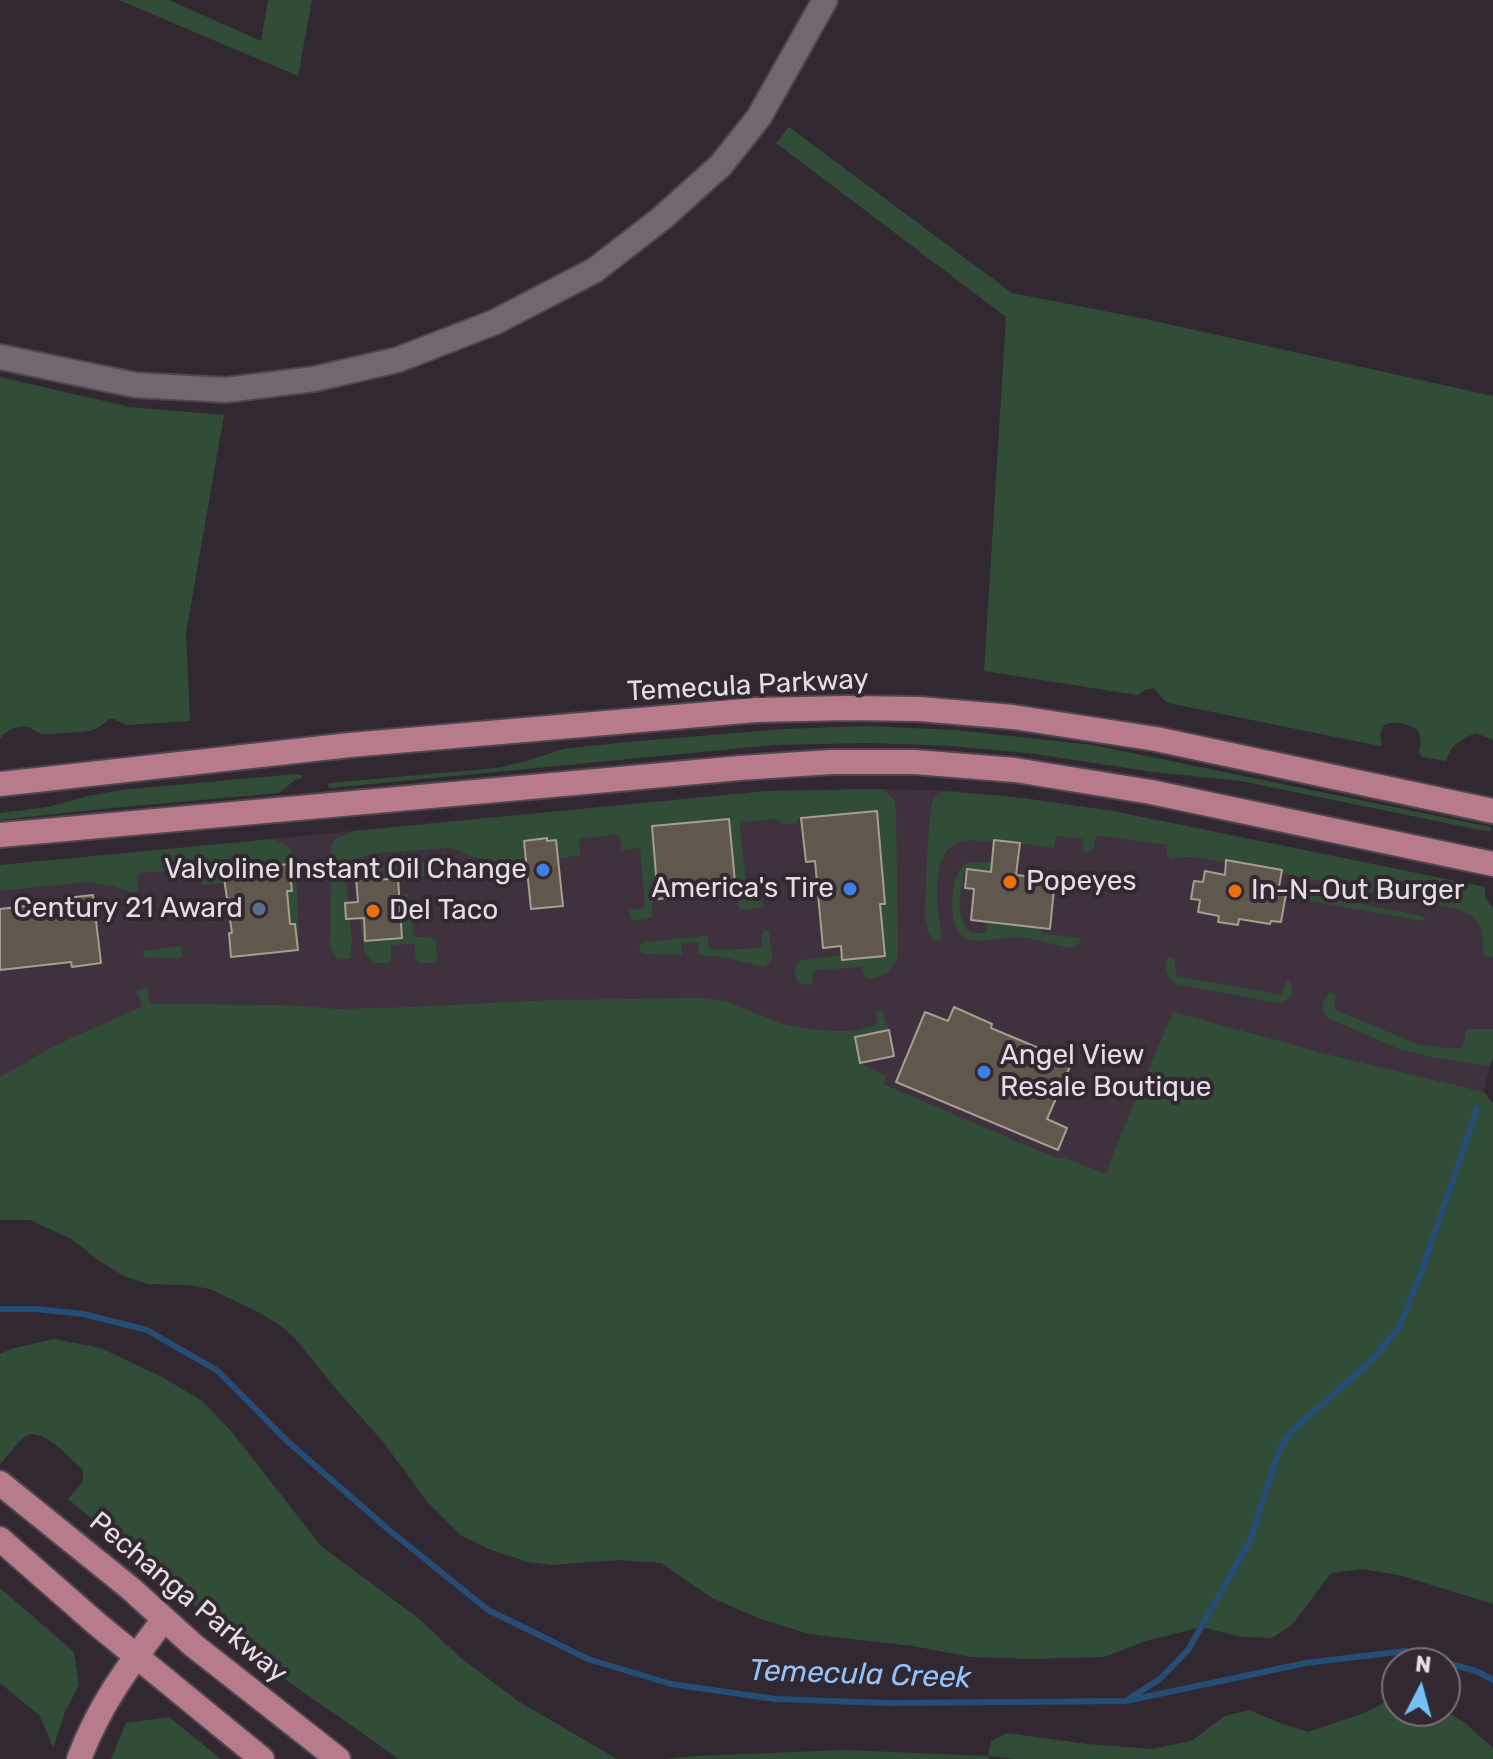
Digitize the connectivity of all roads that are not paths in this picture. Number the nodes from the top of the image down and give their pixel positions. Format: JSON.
{"nodes":[{"id":1,"x":825,"y":0,"type":"edge"},
{"id":2,"x":0,"y":357,"type":"edge"},
{"id":3,"x":0,"y":784,"type":"edge"},
{"id":4,"x":1493,"y":811,"type":"edge"},
{"id":5,"x":0,"y":835,"type":"edge"},
{"id":6,"x":1493,"y":864,"type":"edge"},
{"id":7,"x":5,"y":1487,"type":"edge"},
{"id":8,"x":0,"y":1539,"type":"edge"},
{"id":9,"x":164,"y":1619,"type":"junction"},
{"id":10,"x":136,"y":1655,"type":"junction"},
{"id":11,"x":79,"y":1759,"type":"edge"},
{"id":12,"x":262,"y":1759,"type":"edge"},
{"id":13,"x":338,"y":1759,"type":"edge"}],
"edges":[{"from":1,"to":2,"type":"street"},
{"from":3,"to":4,"type":"main road","name":"Temecula Parkway"},
{"from":5,"to":6,"type":"main road"},
{"from":7,"to":9,"type":"main road","name":"Pechanga Parkway"},
{"from":8,"to":10,"type":"main road"},
{"from":9,"to":10,"type":"main road"},
{"from":9,"to":13,"type":"main road","name":"Pechanga Parkway"},
{"from":10,"to":11,"type":"main road"},
{"from":10,"to":12,"type":"main road"}]}
